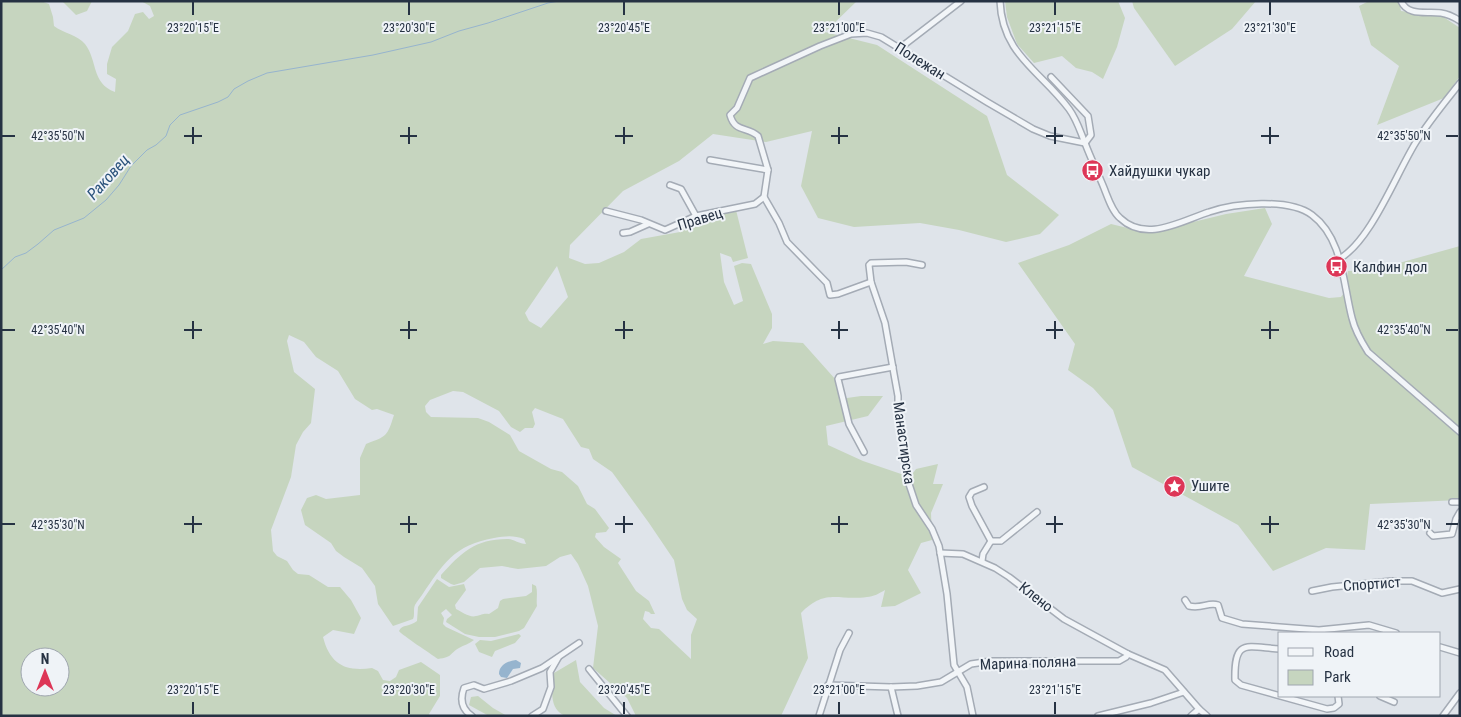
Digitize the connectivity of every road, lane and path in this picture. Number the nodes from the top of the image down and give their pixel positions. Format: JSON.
{"nodes":[{"id":1,"x":961,"y":1,"type":"edge"},
{"id":2,"x":1000,"y":1,"type":"edge"},
{"id":3,"x":1401,"y":1,"type":"edge"},
{"id":4,"x":1460,"y":21,"type":"edge"},
{"id":5,"x":900,"y":48,"type":"junction"},
{"id":6,"x":1051,"y":77,"type":"dead end"},
{"id":7,"x":1460,"y":83,"type":"edge"},
{"id":8,"x":1085,"y":143,"type":"junction"},
{"id":9,"x":710,"y":160,"type":"dead end"},
{"id":10,"x":768,"y":170,"type":"junction"},
{"id":11,"x":670,"y":185,"type":"dead end"},
{"id":12,"x":764,"y":197,"type":"junction"},
{"id":13,"x":606,"y":211,"type":"dead end"},
{"id":14,"x":696,"y":216,"type":"junction"},
{"id":15,"x":648,"y":224,"type":"junction"},
{"id":16,"x":623,"y":233,"type":"dead end"},
{"id":17,"x":1339,"y":259,"type":"junction"},
{"id":18,"x":922,"y":265,"type":"dead end"},
{"id":19,"x":871,"y":282,"type":"junction"},
{"id":20,"x":893,"y":367,"type":"junction"},
{"id":21,"x":1460,"y":432,"type":"edge"},
{"id":22,"x":864,"y":452,"type":"dead end"},
{"id":23,"x":984,"y":487,"type":"dead end"},
{"id":24,"x":1452,"y":502,"type":"dead end"},
{"id":25,"x":1460,"y":502,"type":"edge"},
{"id":26,"x":1037,"y":512,"type":"dead end"},
{"id":27,"x":1460,"y":512,"type":"edge"},
{"id":28,"x":1430,"y":533,"type":"dead end"},
{"id":29,"x":991,"y":541,"type":"junction"},
{"id":30,"x":940,"y":553,"type":"junction"},
{"id":31,"x":982,"y":561,"type":"junction"},
{"id":32,"x":1460,"y":590,"type":"edge"},
{"id":33,"x":1312,"y":591,"type":"dead end"},
{"id":34,"x":1186,"y":600,"type":"dead end"},
{"id":35,"x":1319,"y":632,"type":"edge"},
{"id":36,"x":1393,"y":632,"type":"edge"},
{"id":37,"x":849,"y":634,"type":"dead end"},
{"id":38,"x":579,"y":644,"type":"dead end"},
{"id":39,"x":1441,"y":647,"type":"edge"},
{"id":40,"x":1278,"y":649,"type":"edge"},
{"id":41,"x":1460,"y":653,"type":"edge"},
{"id":42,"x":1128,"y":654,"type":"junction"},
{"id":43,"x":558,"y":657,"type":"junction"},
{"id":44,"x":589,"y":669,"type":"dead end"},
{"id":45,"x":958,"y":673,"type":"junction"},
{"id":46,"x":828,"y":685,"type":"junction"},
{"id":47,"x":891,"y":687,"type":"junction"},
{"id":48,"x":1184,"y":692,"type":"junction"},
{"id":49,"x":1460,"y":692,"type":"edge"},
{"id":50,"x":1278,"y":696,"type":"edge"},
{"id":51,"x":1282,"y":697,"type":"edge"},
{"id":52,"x":1338,"y":697,"type":"edge"},
{"id":53,"x":1382,"y":697,"type":"edge"},
{"id":54,"x":1394,"y":702,"type":"dead end"},
{"id":55,"x":1199,"y":709,"type":"junction"},
{"id":56,"x":472,"y":716,"type":"edge"},
{"id":57,"x":532,"y":716,"type":"edge"},
{"id":58,"x":627,"y":716,"type":"edge"},
{"id":59,"x":818,"y":716,"type":"edge"},
{"id":60,"x":898,"y":716,"type":"edge"},
{"id":61,"x":973,"y":716,"type":"edge"},
{"id":62,"x":1098,"y":716,"type":"edge"},
{"id":63,"x":1191,"y":716,"type":"edge"},
{"id":64,"x":1207,"y":716,"type":"edge"},
{"id":65,"x":1443,"y":716,"type":"edge"}],
"edges":[{"from":1,"to":5,"type":"street"},
{"from":2,"to":8,"type":"street"},
{"from":3,"to":4,"type":"street"},
{"from":5,"to":8,"type":"street","name":"Полежан"},
{"from":5,"to":10,"type":"street","name":"Полежан"},
{"from":6,"to":8,"type":"street"},
{"from":7,"to":17,"type":"street"},
{"from":8,"to":17,"type":"street"},
{"from":9,"to":10,"type":"street"},
{"from":10,"to":12,"type":"street"},
{"from":11,"to":14,"type":"street"},
{"from":12,"to":14,"type":"street","name":"Правец"},
{"from":12,"to":19,"type":"street"},
{"from":13,"to":15,"type":"street","name":"Правец"},
{"from":14,"to":15,"type":"street","name":"Правец"},
{"from":15,"to":16,"type":"street"},
{"from":17,"to":21,"type":"street"},
{"from":18,"to":19,"type":"street"},
{"from":19,"to":20,"type":"street","name":"Манастирска"},
{"from":20,"to":22,"type":"street"},
{"from":20,"to":30,"type":"street","name":"Манастирска"},
{"from":23,"to":29,"type":"street"},
{"from":24,"to":25,"type":"street"},
{"from":26,"to":29,"type":"street"},
{"from":27,"to":28,"type":"street"},
{"from":29,"to":31,"type":"street"},
{"from":30,"to":31,"type":"street","name":"Клено"},
{"from":30,"to":45,"type":"street","name":"Манастирска"},
{"from":31,"to":42,"type":"street","name":"Клено"},
{"from":32,"to":33,"type":"street","name":"Спортист"},
{"from":34,"to":35,"type":"street"},
{"from":35,"to":36,"type":"street"},
{"from":37,"to":46,"type":"street"},
{"from":38,"to":43,"type":"street"},
{"from":39,"to":41,"type":"street"},
{"from":40,"to":50,"type":"street"},
{"from":42,"to":45,"type":"street","name":"Марина поляна"},
{"from":42,"to":48,"type":"street"},
{"from":43,"to":56,"type":"street"},
{"from":43,"to":57,"type":"street"},
{"from":44,"to":58,"type":"street"},
{"from":45,"to":47,"type":"street","name":"Марина поляна"},
{"from":45,"to":61,"type":"street","name":"Манастирска"},
{"from":46,"to":47,"type":"street","name":"Марина поляна"},
{"from":46,"to":59,"type":"street"},
{"from":47,"to":60,"type":"street"},
{"from":48,"to":55,"type":"street"},
{"from":48,"to":62,"type":"street"},
{"from":49,"to":65,"type":"street"},
{"from":51,"to":52,"type":"street"},
{"from":53,"to":54,"type":"street"},
{"from":55,"to":63,"type":"street"},
{"from":55,"to":64,"type":"street"}]}
